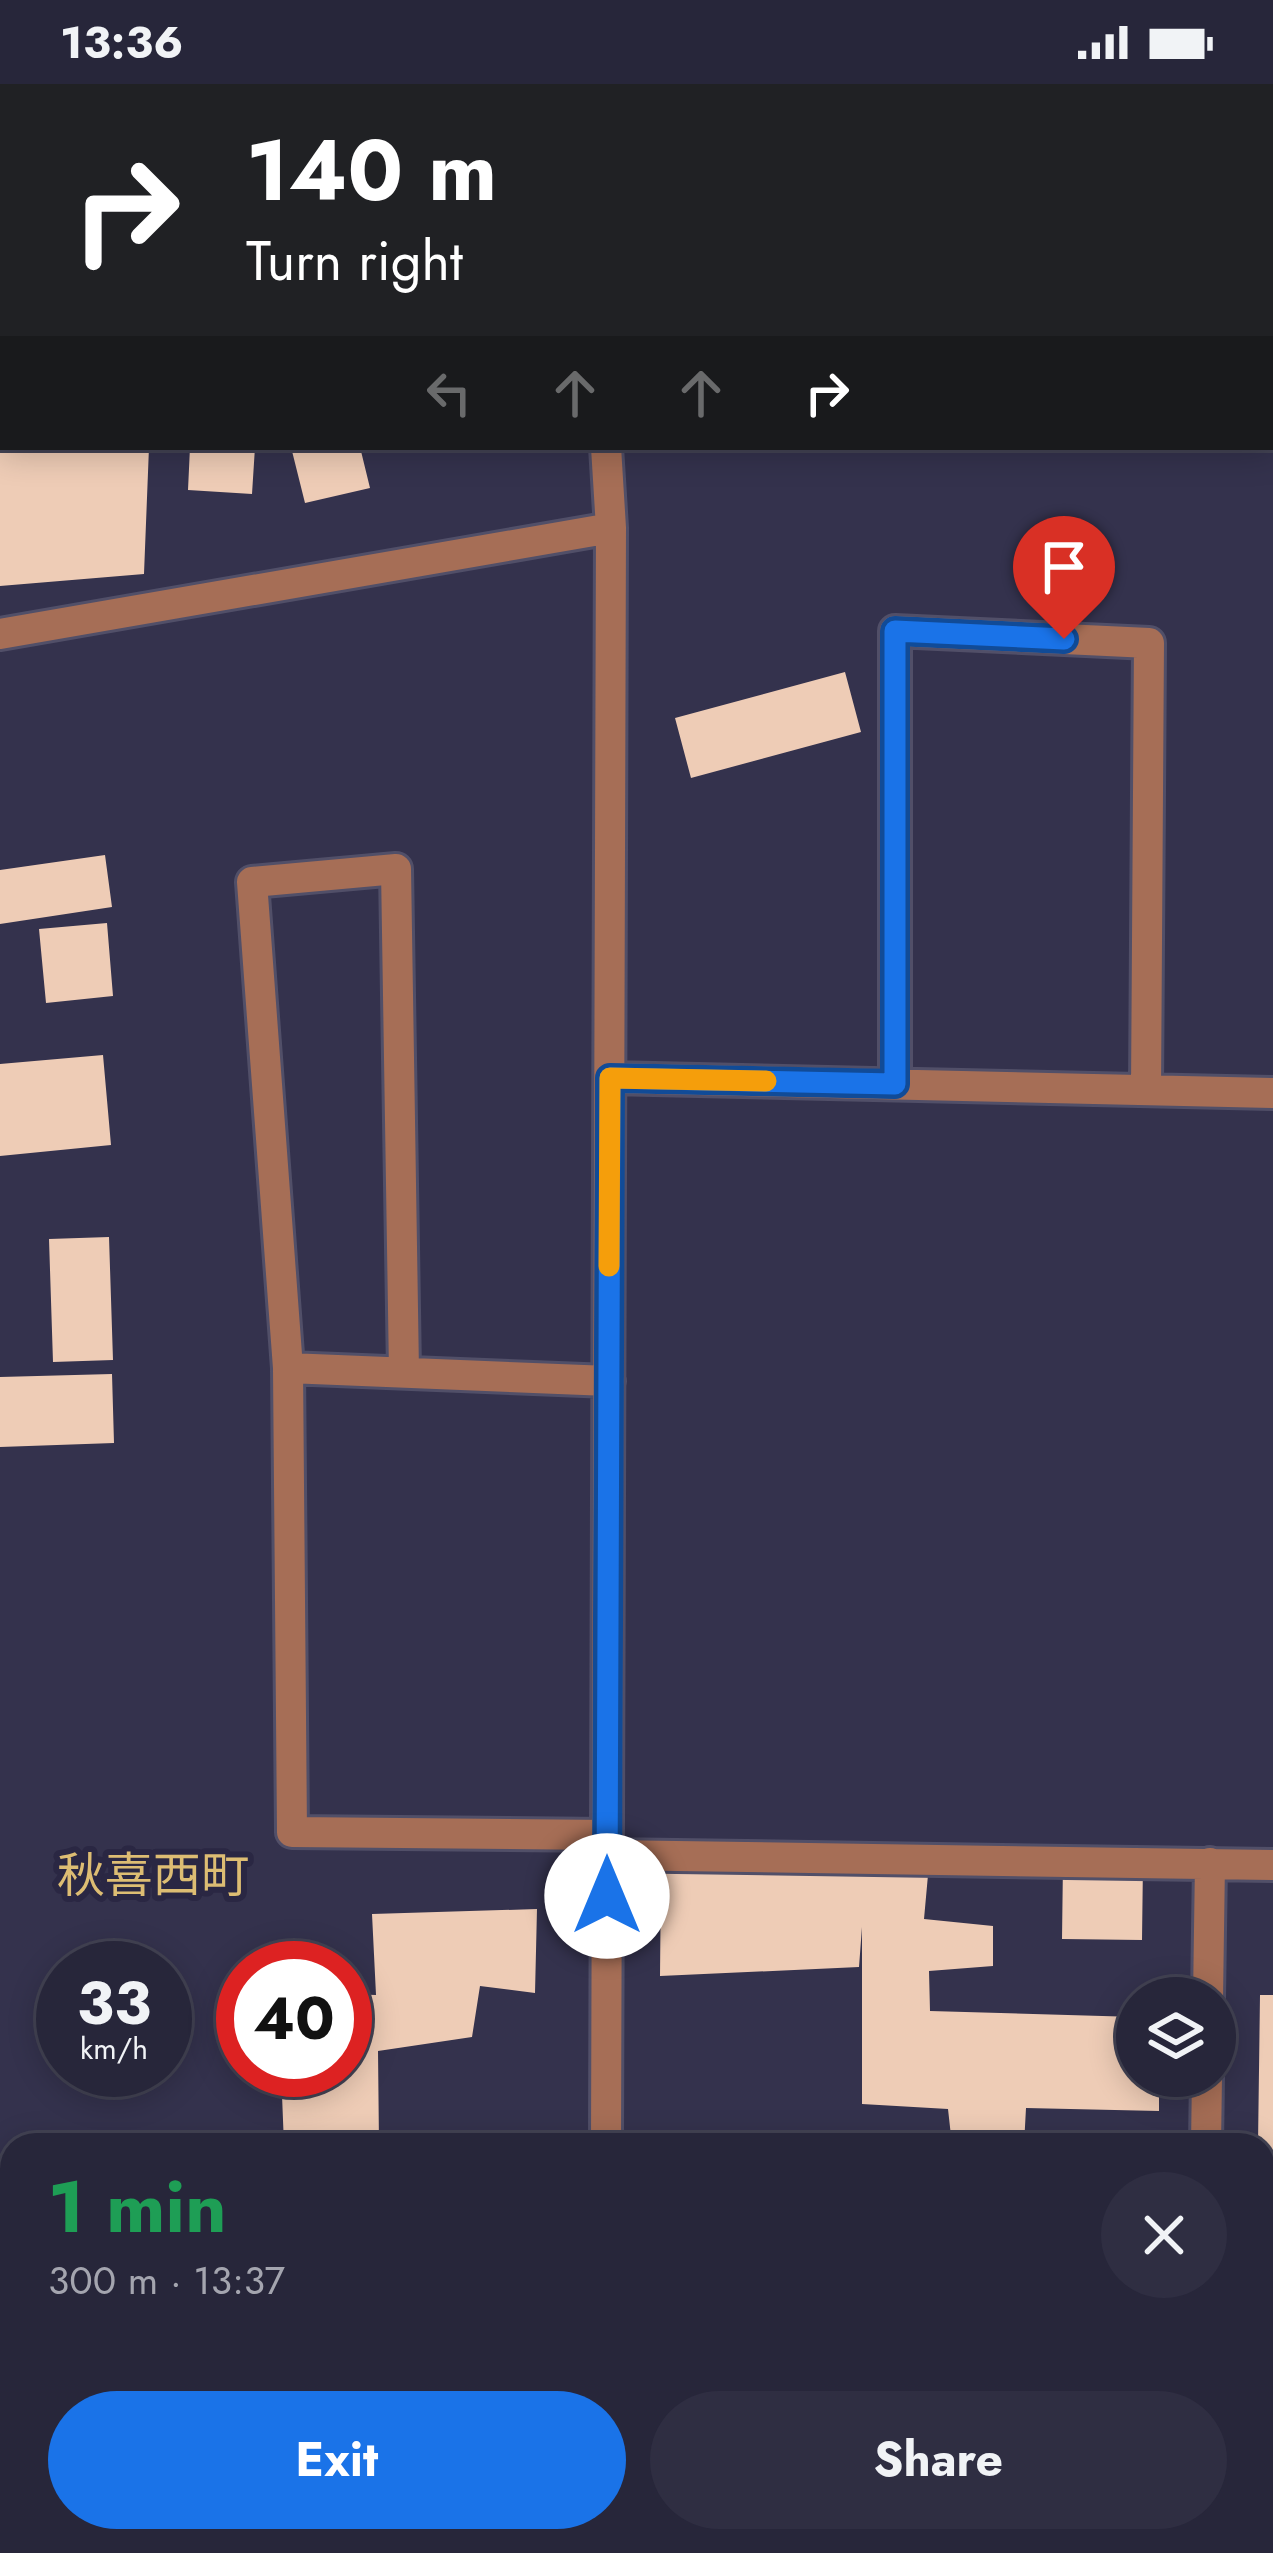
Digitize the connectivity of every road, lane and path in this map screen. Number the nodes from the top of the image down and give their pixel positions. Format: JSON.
{"nodes":[{"id":1,"x":606,"y":450,"type":"edge"},
{"id":2,"x":611,"y":528,"type":"junction"},
{"id":3,"x":0,"y":634,"type":"edge"},
{"id":4,"x":610,"y":1078,"type":"junction"},
{"id":5,"x":895,"y":1084,"type":"junction"},
{"id":6,"x":1146,"y":1090,"type":"junction"},
{"id":7,"x":1273,"y":1093,"type":"edge"},
{"id":8,"x":288,"y":1368,"type":"junction"},
{"id":9,"x":404,"y":1372,"type":"junction"},
{"id":10,"x":609,"y":1381,"type":"junction"},
{"id":11,"x":607,"y":1845,"type":"junction"},
{"id":12,"x":1210,"y":1863,"type":"junction"},
{"id":13,"x":1273,"y":1864,"type":"edge"},
{"id":14,"x":1208,"y":1977,"type":"edge"},
{"id":15,"x":1208,"y":2097,"type":"edge"},
{"id":16,"x":606,"y":2133,"type":"edge"},
{"id":17,"x":1207,"y":2133,"type":"edge"}],
"edges":[{"from":1,"to":2,"type":"street"},
{"from":2,"to":3,"type":"street"},
{"from":2,"to":4,"type":"street"},
{"from":4,"to":5,"type":"street"},
{"from":4,"to":10,"type":"street"},
{"from":5,"to":6,"type":"street"},
{"from":5,"to":6,"type":"street"},
{"from":6,"to":7,"type":"street"},
{"from":8,"to":9,"type":"street"},
{"from":8,"to":9,"type":"street"},
{"from":8,"to":11,"type":"street"},
{"from":9,"to":10,"type":"street"},
{"from":10,"to":11,"type":"street"},
{"from":11,"to":12,"type":"street"},
{"from":11,"to":16,"type":"street"},
{"from":12,"to":13,"type":"street"},
{"from":12,"to":14,"type":"street"},
{"from":15,"to":17,"type":"street"}]}
